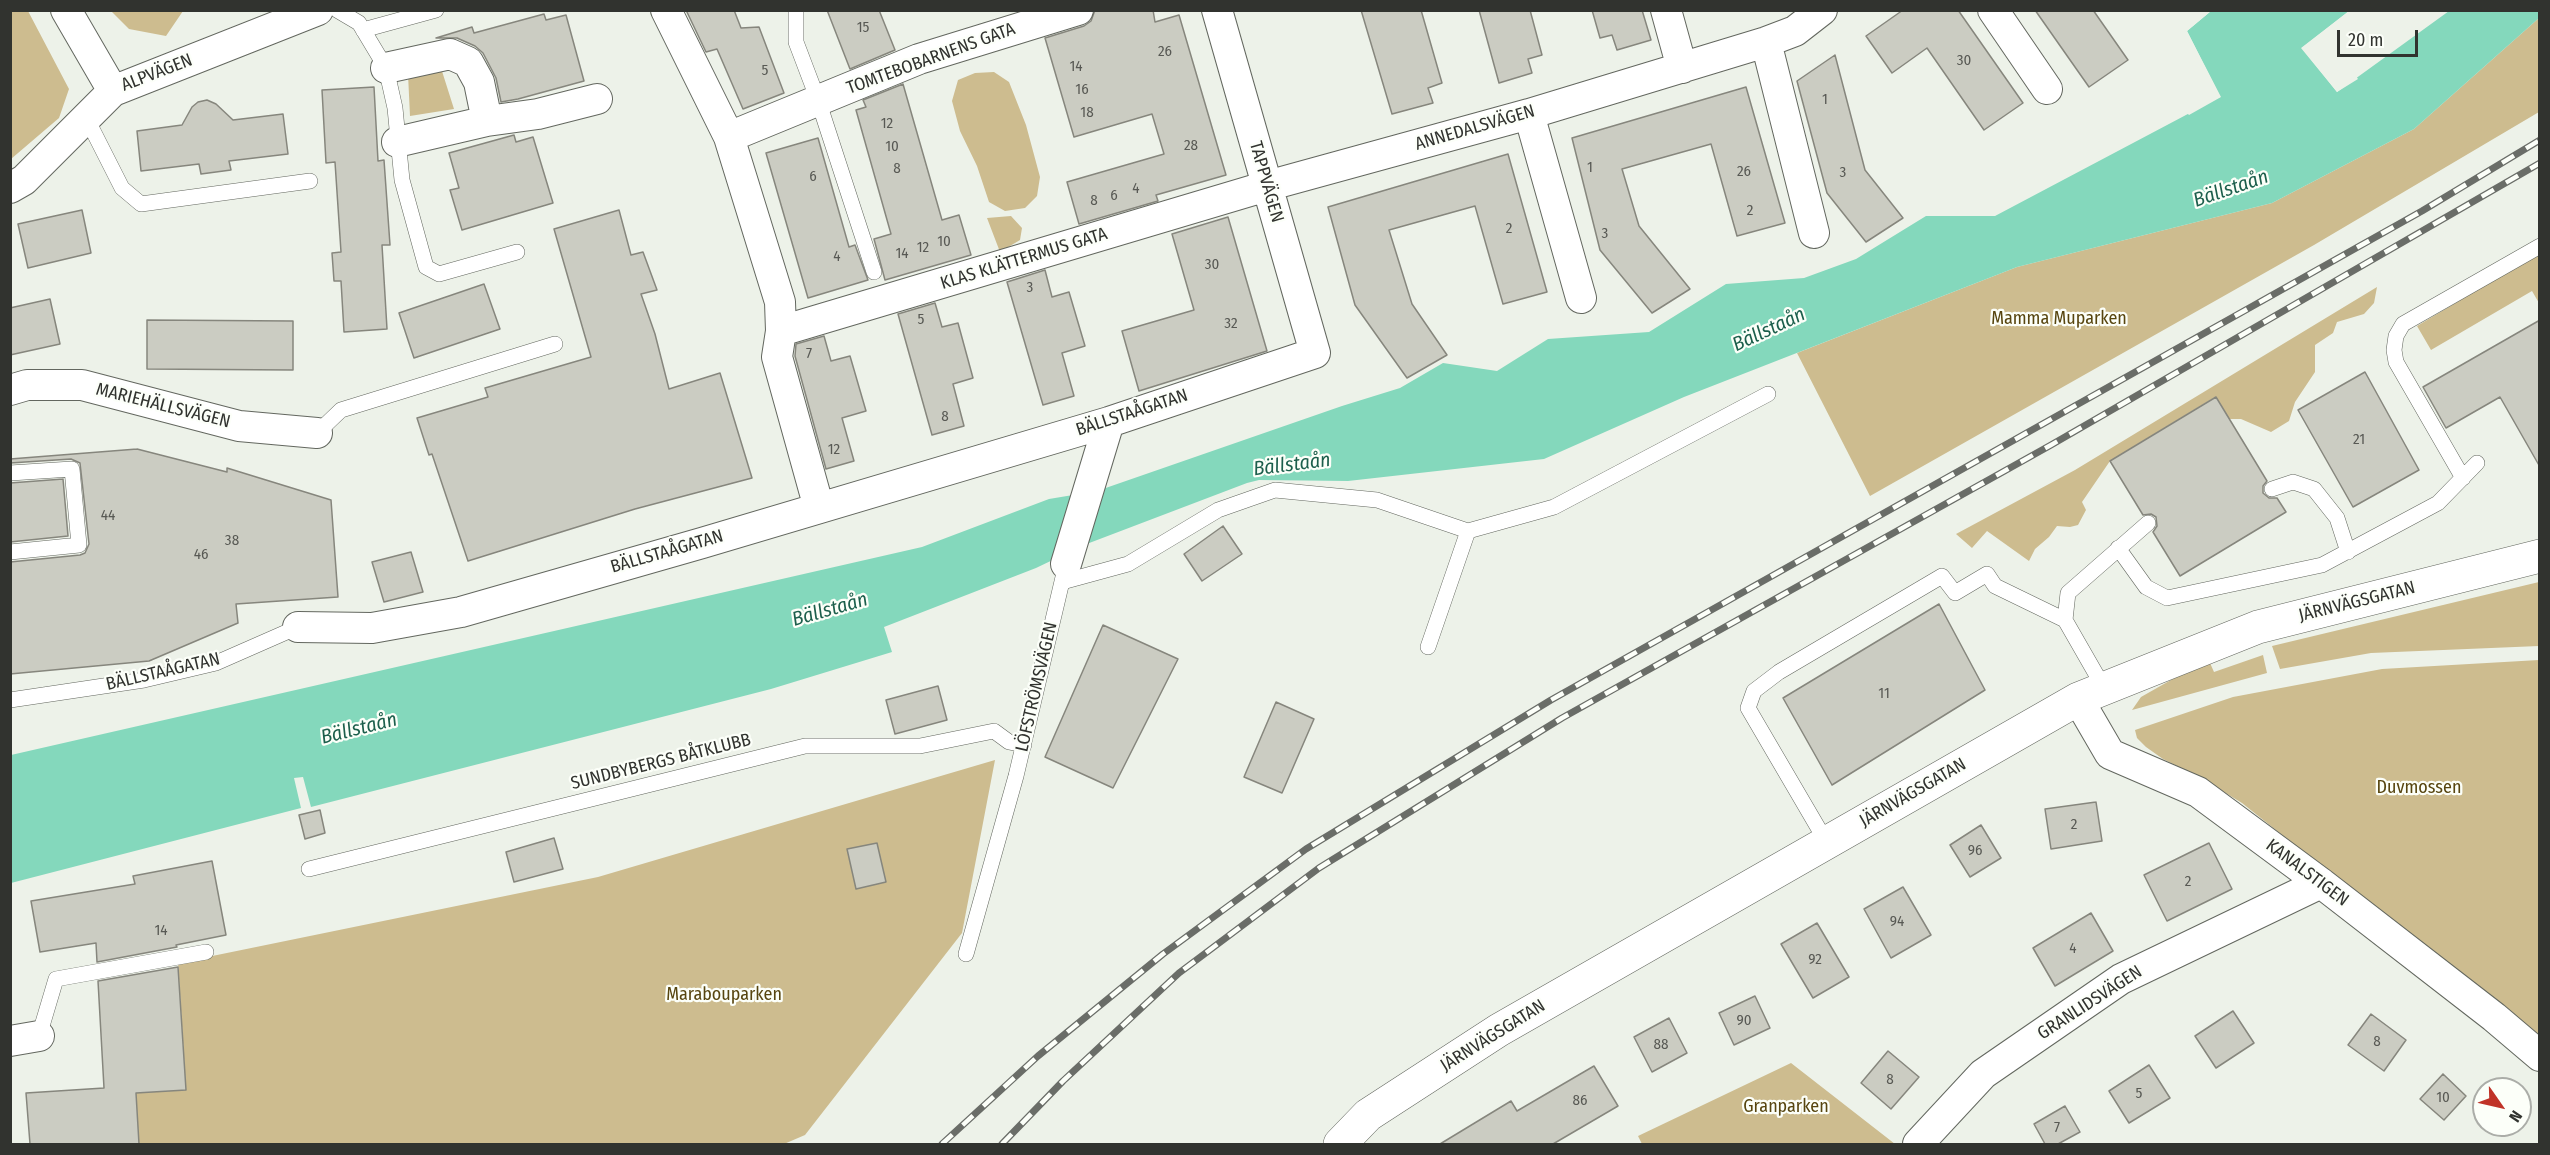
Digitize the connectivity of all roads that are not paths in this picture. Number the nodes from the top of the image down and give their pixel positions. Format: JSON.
{"nodes":[{"id":1,"x":66,"y":10,"type":"edge"},
{"id":2,"x":337,"y":10,"type":"edge"},
{"id":3,"x":436,"y":10,"type":"edge"},
{"id":4,"x":666,"y":10,"type":"edge"},
{"id":5,"x":796,"y":10,"type":"edge"},
{"id":6,"x":1078,"y":10,"type":"edge"},
{"id":7,"x":1217,"y":10,"type":"edge"},
{"id":8,"x":1666,"y":10,"type":"edge"},
{"id":9,"x":1822,"y":10,"type":"edge"},
{"id":10,"x":1993,"y":10,"type":"edge"},
{"id":11,"x":305,"y":13,"type":"edge"},
{"id":12,"x":363,"y":30,"type":"junction"},
{"id":13,"x":1766,"y":42,"type":"junction"},
{"id":14,"x":386,"y":68,"type":"junction"},
{"id":15,"x":1682,"y":68,"type":"junction"},
{"id":16,"x":2048,"y":89,"type":"dead end"},
{"id":17,"x":113,"y":91,"type":"junction"},
{"id":18,"x":597,"y":99,"type":"dead end"},
{"id":19,"x":819,"y":100,"type":"junction"},
{"id":20,"x":1529,"y":114,"type":"junction"},
{"id":21,"x":87,"y":119,"type":"junction"},
{"id":22,"x":487,"y":121,"type":"junction"},
{"id":23,"x":729,"y":137,"type":"junction"},
{"id":24,"x":397,"y":141,"type":"junction"},
{"id":25,"x":310,"y":181,"type":"dead end"},
{"id":26,"x":1267,"y":186,"type":"junction"},
{"id":27,"x":10,"y":188,"type":"edge"},
{"id":28,"x":1814,"y":233,"type":"dead end"},
{"id":29,"x":2540,"y":246,"type":"edge"},
{"id":30,"x":517,"y":252,"type":"dead end"},
{"id":31,"x":874,"y":272,"type":"dead end"},
{"id":32,"x":1581,"y":298,"type":"dead end"},
{"id":33,"x":781,"y":331,"type":"junction"},
{"id":34,"x":555,"y":344,"type":"dead end"},
{"id":35,"x":1315,"y":353,"type":"joint"},
{"id":36,"x":10,"y":390,"type":"edge"},
{"id":37,"x":1768,"y":394,"type":"dead end"},
{"id":38,"x":1109,"y":422,"type":"junction"},
{"id":39,"x":317,"y":433,"type":"joint"},
{"id":40,"x":2477,"y":463,"type":"dead end"},
{"id":41,"x":10,"y":473,"type":"edge"},
{"id":42,"x":2463,"y":478,"type":"junction"},
{"id":43,"x":2272,"y":489,"type":"dead end"},
{"id":44,"x":819,"y":508,"type":"junction"},
{"id":45,"x":2148,"y":523,"type":"dead end"},
{"id":46,"x":1468,"y":531,"type":"junction"},
{"id":47,"x":2118,"y":548,"type":"junction"},
{"id":48,"x":10,"y":552,"type":"edge"},
{"id":49,"x":2348,"y":552,"type":"junction"},
{"id":50,"x":2540,"y":556,"type":"edge"},
{"id":51,"x":1064,"y":573,"type":"junction"},
{"id":52,"x":2065,"y":620,"type":"junction"},
{"id":53,"x":298,"y":627,"type":"joint"},
{"id":54,"x":1428,"y":647,"type":"dead end"},
{"id":55,"x":2091,"y":693,"type":"junction"},
{"id":56,"x":10,"y":700,"type":"edge"},
{"id":57,"x":1024,"y":745,"type":"junction"},
{"id":58,"x":1827,"y":843,"type":"junction"},
{"id":59,"x":309,"y":869,"type":"dead end"},
{"id":60,"x":2321,"y":883,"type":"junction"},
{"id":61,"x":206,"y":952,"type":"dead end"},
{"id":62,"x":966,"y":954,"type":"dead end"},
{"id":63,"x":39,"y":1036,"type":"joint"},
{"id":64,"x":10,"y":1041,"type":"edge"},
{"id":65,"x":2540,"y":1056,"type":"edge"},
{"id":66,"x":1340,"y":1144,"type":"edge"},
{"id":67,"x":1918,"y":1144,"type":"edge"}],
"edges":[{"from":1,"to":17,"type":"street"},
{"from":2,"to":12,"type":"lane"},
{"from":3,"to":12,"type":"lane"},
{"from":4,"to":23,"type":"street"},
{"from":5,"to":19,"type":"lane"},
{"from":6,"to":19,"type":"street","name":"TOMTEBOBARNENS GATA"},
{"from":7,"to":26,"type":"street","name":"TAPPVÄGEN"},
{"from":8,"to":15,"type":"street"},
{"from":9,"to":13,"type":"street","name":"ANNEDALSVÄGEN"},
{"from":10,"to":16,"type":"street"},
{"from":11,"to":17,"type":"street","name":"ALPVÄGEN"},
{"from":12,"to":14,"type":"lane"},
{"from":13,"to":15,"type":"street","name":"ANNEDALSVÄGEN"},
{"from":13,"to":28,"type":"street"},
{"from":14,"to":22,"type":"street"},
{"from":14,"to":24,"type":"lane"},
{"from":15,"to":20,"type":"street","name":"ANNEDALSVÄGEN"},
{"from":17,"to":21,"type":"street","name":"ALPVÄGEN"},
{"from":18,"to":22,"type":"street"},
{"from":19,"to":23,"type":"street","name":"TOMTEBOBARNENS GATA"},
{"from":19,"to":31,"type":"lane"},
{"from":20,"to":26,"type":"street","name":"ANNEDALSVÄGEN"},
{"from":20,"to":32,"type":"street"},
{"from":21,"to":25,"type":"lane"},
{"from":21,"to":27,"type":"street","name":"ALPVÄGEN"},
{"from":22,"to":24,"type":"street"},
{"from":23,"to":33,"type":"street"},
{"from":24,"to":30,"type":"lane"},
{"from":26,"to":33,"type":"street","name":"KLAS KLÄTTERMUS GATA"},
{"from":26,"to":35,"type":"street","name":"TAPPVÄGEN"},
{"from":29,"to":42,"type":"lane"},
{"from":33,"to":44,"type":"street"},
{"from":34,"to":39,"type":"lane"},
{"from":35,"to":38,"type":"street","name":"BÄLLSTAÅGATAN"},
{"from":36,"to":39,"type":"street","name":"MARIEHÄLLSVÄGEN"},
{"from":37,"to":46,"type":"lane"},
{"from":38,"to":44,"type":"street","name":"BÄLLSTAÅGATAN"},
{"from":38,"to":51,"type":"street","name":"LÖFSTRÖMSVÄGEN"},
{"from":40,"to":42,"type":"lane"},
{"from":41,"to":48,"type":"lane"},
{"from":42,"to":49,"type":"lane"},
{"from":43,"to":49,"type":"lane"},
{"from":44,"to":53,"type":"street","name":"BÄLLSTAÅGATAN"},
{"from":45,"to":47,"type":"lane"},
{"from":46,"to":51,"type":"lane"},
{"from":46,"to":54,"type":"lane"},
{"from":47,"to":49,"type":"lane"},
{"from":47,"to":52,"type":"lane"},
{"from":50,"to":55,"type":"street","name":"JÄRNVÄGSGATAN"},
{"from":51,"to":57,"type":"lane","name":"LÖFSTRÖMSVÄGEN"},
{"from":52,"to":55,"type":"lane"},
{"from":52,"to":58,"type":"lane"},
{"from":53,"to":56,"type":"lane","name":"BÄLLSTAÅGATAN"},
{"from":55,"to":58,"type":"street","name":"JÄRNVÄGSGATAN"},
{"from":55,"to":60,"type":"street","name":"KANALSTIGEN"},
{"from":57,"to":59,"type":"lane","name":"SUNDBYBERGS BÅTKLUBB"},
{"from":57,"to":62,"type":"lane","name":"LÖFSTRÖMSVÄGEN"},
{"from":58,"to":66,"type":"street","name":"JÄRNVÄGSGATAN"},
{"from":60,"to":65,"type":"street","name":"KANALSTIGEN"},
{"from":60,"to":67,"type":"street","name":"GRANLIDSVÄGEN"},
{"from":61,"to":63,"type":"lane"},
{"from":63,"to":64,"type":"street"}]}
